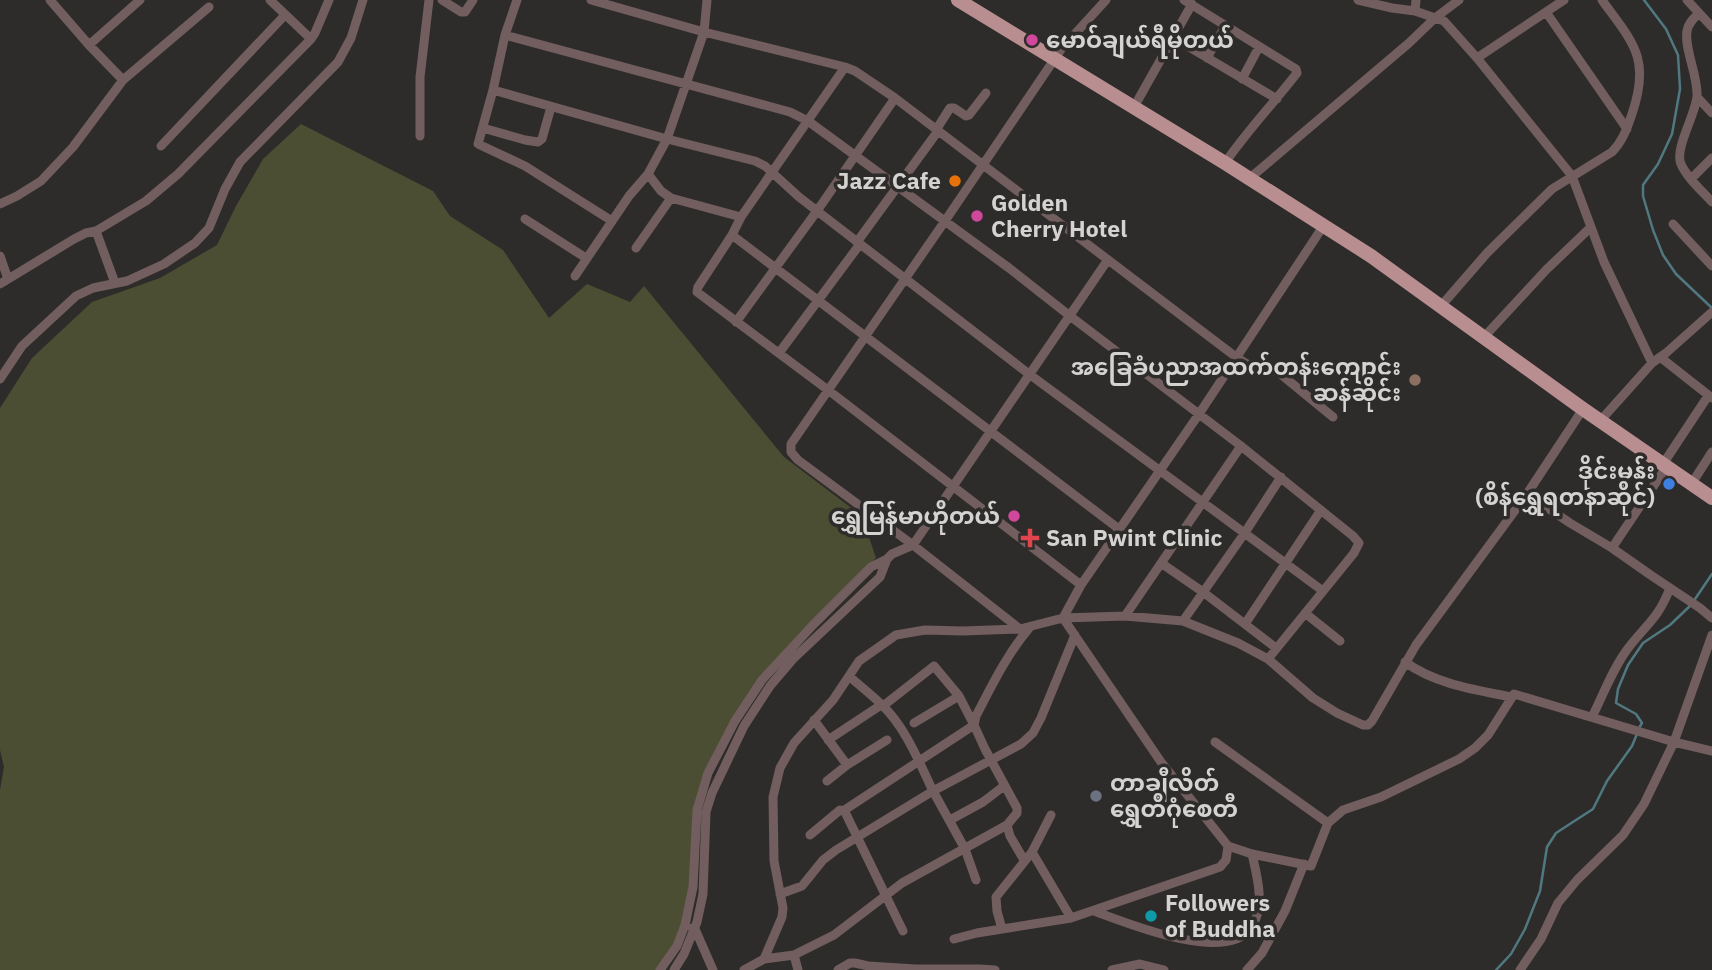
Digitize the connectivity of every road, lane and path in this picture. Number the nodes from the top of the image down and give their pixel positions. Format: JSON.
{"nodes":[{"id":1,"x":140,"y":0,"type":"edge"},
{"id":2,"x":271,"y":0,"type":"edge"},
{"id":3,"x":329,"y":0,"type":"edge"},
{"id":4,"x":363,"y":0,"type":"edge"},
{"id":5,"x":429,"y":0,"type":"edge"},
{"id":6,"x":442,"y":0,"type":"edge"},
{"id":7,"x":473,"y":0,"type":"edge"},
{"id":8,"x":517,"y":0,"type":"edge"},
{"id":9,"x":592,"y":0,"type":"edge"},
{"id":10,"x":707,"y":0,"type":"edge"},
{"id":11,"x":958,"y":0,"type":"edge"},
{"id":12,"x":1106,"y":0,"type":"edge"},
{"id":13,"x":1358,"y":0,"type":"edge"},
{"id":14,"x":1416,"y":0,"type":"edge"},
{"id":15,"x":1459,"y":0,"type":"edge"},
{"id":16,"x":1564,"y":0,"type":"edge"},
{"id":17,"x":1602,"y":0,"type":"edge"},
{"id":18,"x":1687,"y":0,"type":"edge"},
{"id":19,"x":56,"y":2,"type":"edge"},
{"id":20,"x":1188,"y":2,"type":"edge"},
{"id":21,"x":209,"y":6,"type":"dead end"},
{"id":22,"x":1415,"y":11,"type":"junction"},
{"id":23,"x":1546,"y":12,"type":"junction"},
{"id":24,"x":1699,"y":13,"type":"junction"},
{"id":25,"x":285,"y":15,"type":"junction"},
{"id":26,"x":1435,"y":18,"type":"junction"},
{"id":27,"x":1225,"y":26,"type":"junction"},
{"id":28,"x":1712,"y":27,"type":"edge"},
{"id":29,"x":704,"y":32,"type":"junction"},
{"id":30,"x":505,"y":35,"type":"junction"},
{"id":31,"x":1172,"y":37,"type":"junction"},
{"id":32,"x":311,"y":39,"type":"junction"},
{"id":33,"x":89,"y":45,"type":"junction"},
{"id":34,"x":1259,"y":47,"type":"junction"},
{"id":35,"x":1207,"y":58,"type":"junction"},
{"id":36,"x":1477,"y":58,"type":"junction"},
{"id":37,"x":1054,"y":59,"type":"junction"},
{"id":38,"x":845,"y":67,"type":"junction"},
{"id":39,"x":1242,"y":79,"type":"junction"},
{"id":40,"x":123,"y":80,"type":"junction"},
{"id":41,"x":685,"y":84,"type":"junction"},
{"id":42,"x":493,"y":90,"type":"junction"},
{"id":43,"x":986,"y":93,"type":"dead end"},
{"id":44,"x":1697,"y":97,"type":"junction"},
{"id":45,"x":894,"y":99,"type":"junction"},
{"id":46,"x":1277,"y":99,"type":"junction"},
{"id":47,"x":551,"y":107,"type":"junction"},
{"id":48,"x":1134,"y":107,"type":"junction"},
{"id":49,"x":1712,"y":113,"type":"edge"},
{"id":50,"x":808,"y":121,"type":"junction"},
{"id":51,"x":483,"y":128,"type":"junction"},
{"id":52,"x":1627,"y":129,"type":"junction"},
{"id":53,"x":937,"y":130,"type":"junction"},
{"id":54,"x":420,"y":136,"type":"dead end"},
{"id":55,"x":667,"y":139,"type":"junction"},
{"id":56,"x":161,"y":146,"type":"dead end"},
{"id":57,"x":856,"y":155,"type":"junction"},
{"id":58,"x":1712,"y":158,"type":"edge"},
{"id":59,"x":1225,"y":163,"type":"junction"},
{"id":60,"x":982,"y":164,"type":"junction"},
{"id":61,"x":648,"y":174,"type":"junction"},
{"id":62,"x":772,"y":174,"type":"junction"},
{"id":63,"x":1572,"y":176,"type":"junction"},
{"id":64,"x":1250,"y":178,"type":"junction"},
{"id":65,"x":1691,"y":179,"type":"junction"},
{"id":66,"x":898,"y":187,"type":"junction"},
{"id":67,"x":671,"y":198,"type":"junction"},
{"id":68,"x":1712,"y":202,"type":"edge"},
{"id":69,"x":0,"y":204,"type":"edge"},
{"id":70,"x":817,"y":211,"type":"junction"},
{"id":71,"x":741,"y":217,"type":"junction"},
{"id":72,"x":525,"y":219,"type":"dead end"},
{"id":73,"x":612,"y":221,"type":"junction"},
{"id":74,"x":945,"y":221,"type":"junction"},
{"id":75,"x":1673,"y":224,"type":"dead end"},
{"id":76,"x":1324,"y":225,"type":"junction"},
{"id":77,"x":1591,"y":227,"type":"junction"},
{"id":78,"x":96,"y":231,"type":"junction"},
{"id":79,"x":732,"y":235,"type":"junction"},
{"id":80,"x":859,"y":243,"type":"junction"},
{"id":81,"x":636,"y":248,"type":"dead end"},
{"id":82,"x":0,"y":256,"type":"edge"},
{"id":83,"x":586,"y":258,"type":"junction"},
{"id":84,"x":1107,"y":261,"type":"junction"},
{"id":85,"x":1712,"y":266,"type":"edge"},
{"id":86,"x":774,"y":269,"type":"junction"},
{"id":87,"x":575,"y":276,"type":"dead end"},
{"id":88,"x":904,"y":278,"type":"junction"},
{"id":89,"x":4,"y":282,"type":"edge"},
{"id":90,"x":115,"y":283,"type":"junction"},
{"id":91,"x":819,"y":302,"type":"junction"},
{"id":92,"x":1441,"y":306,"type":"junction"},
{"id":93,"x":1710,"y":314,"type":"edge"},
{"id":94,"x":1070,"y":316,"type":"junction"},
{"id":95,"x":736,"y":322,"type":"junction"},
{"id":96,"x":864,"y":337,"type":"junction"},
{"id":97,"x":1484,"y":337,"type":"junction"},
{"id":98,"x":779,"y":354,"type":"junction"},
{"id":99,"x":1236,"y":357,"type":"junction"},
{"id":100,"x":1656,"y":360,"type":"junction"},
{"id":101,"x":1029,"y":374,"type":"junction"},
{"id":102,"x":0,"y":379,"type":"edge"},
{"id":103,"x":828,"y":390,"type":"junction"},
{"id":104,"x":1710,"y":397,"type":"edge"},
{"id":105,"x":1583,"y":409,"type":"junction"},
{"id":106,"x":1199,"y":414,"type":"junction"},
{"id":107,"x":1333,"y":417,"type":"dead end"},
{"id":108,"x":1600,"y":421,"type":"junction"},
{"id":109,"x":991,"y":433,"type":"junction"},
{"id":110,"x":1241,"y":446,"type":"junction"},
{"id":111,"x":1712,"y":452,"type":"edge"},
{"id":112,"x":1665,"y":465,"type":"junction"},
{"id":113,"x":1160,"y":470,"type":"junction"},
{"id":114,"x":1281,"y":477,"type":"junction"},
{"id":115,"x":1692,"y":483,"type":"junction"},
{"id":116,"x":953,"y":487,"type":"junction"},
{"id":117,"x":1527,"y":494,"type":"junction"},
{"id":118,"x":1712,"y":498,"type":"edge"},
{"id":119,"x":1202,"y":503,"type":"junction"},
{"id":120,"x":1321,"y":510,"type":"junction"},
{"id":121,"x":1119,"y":529,"type":"junction"},
{"id":122,"x":1244,"y":534,"type":"junction"},
{"id":123,"x":913,"y":545,"type":"junction"},
{"id":124,"x":1612,"y":548,"type":"junction"},
{"id":125,"x":887,"y":559,"type":"junction"},
{"id":126,"x":1161,"y":563,"type":"junction"},
{"id":127,"x":1285,"y":563,"type":"junction"},
{"id":128,"x":1081,"y":585,"type":"junction"},
{"id":129,"x":1670,"y":588,"type":"junction"},
{"id":130,"x":1323,"y":591,"type":"junction"},
{"id":131,"x":1203,"y":592,"type":"junction"},
{"id":132,"x":1305,"y":613,"type":"junction"},
{"id":133,"x":1125,"y":616,"type":"junction"},
{"id":134,"x":1063,"y":618,"type":"junction"},
{"id":135,"x":1712,"y":618,"type":"edge"},
{"id":136,"x":1183,"y":621,"type":"junction"},
{"id":137,"x":1245,"y":624,"type":"junction"},
{"id":138,"x":1031,"y":626,"type":"junction"},
{"id":139,"x":1020,"y":629,"type":"junction"},
{"id":140,"x":1075,"y":635,"type":"junction"},
{"id":141,"x":1712,"y":635,"type":"edge"},
{"id":142,"x":1340,"y":641,"type":"dead end"},
{"id":143,"x":1276,"y":648,"type":"junction"},
{"id":144,"x":1268,"y":659,"type":"junction"},
{"id":145,"x":1405,"y":662,"type":"junction"},
{"id":146,"x":849,"y":676,"type":"junction"},
{"id":147,"x":959,"y":696,"type":"junction"},
{"id":148,"x":1512,"y":697,"type":"junction"},
{"id":149,"x":882,"y":705,"type":"junction"},
{"id":150,"x":1592,"y":717,"type":"junction"},
{"id":151,"x":814,"y":720,"type":"junction"},
{"id":152,"x":914,"y":723,"type":"dead end"},
{"id":153,"x":974,"y":725,"type":"junction"},
{"id":154,"x":828,"y":740,"type":"junction"},
{"id":155,"x":887,"y":740,"type":"dead end"},
{"id":156,"x":1215,"y":742,"type":"dead end"},
{"id":157,"x":1674,"y":742,"type":"junction"},
{"id":158,"x":1712,"y":751,"type":"edge"},
{"id":159,"x":991,"y":761,"type":"junction"},
{"id":160,"x":919,"y":762,"type":"junction"},
{"id":161,"x":847,"y":765,"type":"junction"},
{"id":162,"x":827,"y":781,"type":"dead end"},
{"id":163,"x":1004,"y":786,"type":"junction"},
{"id":164,"x":933,"y":791,"type":"junction"},
{"id":165,"x":843,"y":811,"type":"junction"},
{"id":166,"x":1051,"y":816,"type":"dead end"},
{"id":167,"x":950,"y":820,"type":"junction"},
{"id":168,"x":1328,"y":823,"type":"junction"},
{"id":169,"x":1007,"y":825,"type":"junction"},
{"id":170,"x":810,"y":835,"type":"dead end"},
{"id":171,"x":857,"y":836,"type":"junction"},
{"id":172,"x":1228,"y":846,"type":"junction"},
{"id":173,"x":965,"y":849,"type":"junction"},
{"id":174,"x":1032,"y":852,"type":"junction"},
{"id":175,"x":1252,"y":854,"type":"junction"},
{"id":176,"x":1024,"y":860,"type":"junction"},
{"id":177,"x":1304,"y":864,"type":"junction"},
{"id":178,"x":976,"y":880,"type":"dead end"},
{"id":179,"x":780,"y":894,"type":"junction"},
{"id":180,"x":885,"y":896,"type":"junction"},
{"id":181,"x":1094,"y":911,"type":"junction"},
{"id":182,"x":1072,"y":918,"type":"junction"},
{"id":183,"x":685,"y":925,"type":"junction"},
{"id":184,"x":695,"y":929,"type":"junction"},
{"id":185,"x":1002,"y":929,"type":"junction"},
{"id":186,"x":903,"y":931,"type":"dead end"},
{"id":187,"x":954,"y":939,"type":"dead end"},
{"id":188,"x":794,"y":955,"type":"junction"},
{"id":189,"x":764,"y":959,"type":"junction"},
{"id":190,"x":868,"y":968,"type":"edge"},
{"id":191,"x":980,"y":969,"type":"edge"},
{"id":192,"x":660,"y":970,"type":"edge"},
{"id":193,"x":674,"y":970,"type":"edge"},
{"id":194,"x":713,"y":970,"type":"edge"},
{"id":195,"x":744,"y":970,"type":"edge"},
{"id":196,"x":798,"y":970,"type":"edge"},
{"id":197,"x":838,"y":970,"type":"edge"},
{"id":198,"x":915,"y":970,"type":"edge"},
{"id":199,"x":995,"y":970,"type":"edge"},
{"id":200,"x":1112,"y":970,"type":"edge"},
{"id":201,"x":1164,"y":970,"type":"edge"},
{"id":202,"x":1247,"y":970,"type":"edge"},
{"id":203,"x":1520,"y":970,"type":"edge"}],
"edges":[{"from":1,"to":33,"type":"street"},
{"from":2,"to":25,"type":"street"},
{"from":3,"to":32,"type":"street"},
{"from":4,"to":90,"type":"street"},
{"from":5,"to":54,"type":"street"},
{"from":6,"to":7,"type":"street"},
{"from":8,"to":30,"type":"street"},
{"from":9,"to":29,"type":"street"},
{"from":10,"to":29,"type":"street"},
{"from":11,"to":37,"type":"main road"},
{"from":12,"to":37,"type":"street"},
{"from":13,"to":22,"type":"street"},
{"from":14,"to":22,"type":"street"},
{"from":15,"to":26,"type":"street"},
{"from":16,"to":23,"type":"street"},
{"from":17,"to":52,"type":"street"},
{"from":18,"to":24,"type":"street"},
{"from":19,"to":33,"type":"street"},
{"from":20,"to":27,"type":"street"},
{"from":20,"to":31,"type":"street"},
{"from":21,"to":40,"type":"street"},
{"from":22,"to":26,"type":"street"},
{"from":23,"to":36,"type":"street"},
{"from":23,"to":52,"type":"street"},
{"from":24,"to":28,"type":"street"},
{"from":24,"to":44,"type":"street"},
{"from":25,"to":32,"type":"street"},
{"from":25,"to":56,"type":"street"},
{"from":26,"to":36,"type":"street"},
{"from":26,"to":64,"type":"street"},
{"from":27,"to":34,"type":"street"},
{"from":27,"to":35,"type":"street"},
{"from":29,"to":38,"type":"street"},
{"from":29,"to":41,"type":"street"},
{"from":30,"to":41,"type":"street"},
{"from":30,"to":42,"type":"street"},
{"from":31,"to":35,"type":"street"},
{"from":31,"to":48,"type":"street"},
{"from":32,"to":78,"type":"street"},
{"from":33,"to":40,"type":"street"},
{"from":34,"to":39,"type":"street"},
{"from":34,"to":46,"type":"street"},
{"from":35,"to":39,"type":"street"},
{"from":36,"to":63,"type":"street"},
{"from":37,"to":48,"type":"main road"},
{"from":37,"to":60,"type":"street"},
{"from":38,"to":45,"type":"street"},
{"from":38,"to":50,"type":"street"},
{"from":39,"to":46,"type":"street"},
{"from":40,"to":69,"type":"street"},
{"from":41,"to":50,"type":"street"},
{"from":41,"to":55,"type":"street"},
{"from":42,"to":47,"type":"street"},
{"from":42,"to":51,"type":"street"},
{"from":43,"to":53,"type":"street"},
{"from":44,"to":49,"type":"street"},
{"from":44,"to":65,"type":"street"},
{"from":45,"to":53,"type":"street"},
{"from":45,"to":57,"type":"street"},
{"from":46,"to":59,"type":"street"},
{"from":47,"to":51,"type":"street"},
{"from":47,"to":55,"type":"street"},
{"from":48,"to":59,"type":"main road"},
{"from":50,"to":57,"type":"street"},
{"from":50,"to":62,"type":"street"},
{"from":51,"to":73,"type":"street"},
{"from":52,"to":63,"type":"street"},
{"from":53,"to":60,"type":"street"},
{"from":53,"to":66,"type":"street"},
{"from":55,"to":61,"type":"street"},
{"from":55,"to":62,"type":"street"},
{"from":57,"to":66,"type":"street"},
{"from":57,"to":70,"type":"street"},
{"from":58,"to":65,"type":"street"},
{"from":59,"to":64,"type":"main road"},
{"from":60,"to":74,"type":"street"},
{"from":60,"to":84,"type":"street"},
{"from":61,"to":67,"type":"street"},
{"from":61,"to":73,"type":"street"},
{"from":62,"to":70,"type":"street"},
{"from":62,"to":71,"type":"street"},
{"from":63,"to":77,"type":"street"},
{"from":63,"to":92,"type":"street"},
{"from":64,"to":76,"type":"main road"},
{"from":65,"to":68,"type":"street"},
{"from":66,"to":74,"type":"street"},
{"from":66,"to":80,"type":"street"},
{"from":67,"to":71,"type":"street"},
{"from":67,"to":81,"type":"street"},
{"from":70,"to":80,"type":"street"},
{"from":70,"to":86,"type":"street"},
{"from":71,"to":79,"type":"street"},
{"from":72,"to":83,"type":"street"},
{"from":73,"to":83,"type":"street"},
{"from":74,"to":88,"type":"street"},
{"from":74,"to":94,"type":"street"},
{"from":75,"to":85,"type":"street"},
{"from":76,"to":92,"type":"main road"},
{"from":76,"to":99,"type":"street"},
{"from":77,"to":97,"type":"street"},
{"from":77,"to":100,"type":"street"},
{"from":78,"to":89,"type":"street"},
{"from":78,"to":90,"type":"street"},
{"from":79,"to":86,"type":"street"},
{"from":79,"to":95,"type":"street"},
{"from":80,"to":88,"type":"street"},
{"from":80,"to":91,"type":"street"},
{"from":82,"to":89,"type":"street"},
{"from":83,"to":87,"type":"street"},
{"from":84,"to":94,"type":"street"},
{"from":84,"to":99,"type":"street"},
{"from":86,"to":91,"type":"street"},
{"from":86,"to":95,"type":"street"},
{"from":88,"to":96,"type":"street"},
{"from":88,"to":101,"type":"street"},
{"from":90,"to":102,"type":"street"},
{"from":91,"to":96,"type":"street"},
{"from":91,"to":98,"type":"street"},
{"from":92,"to":97,"type":"main road"},
{"from":93,"to":100,"type":"street"},
{"from":94,"to":101,"type":"street"},
{"from":94,"to":106,"type":"street"},
{"from":95,"to":98,"type":"street"},
{"from":96,"to":103,"type":"street"},
{"from":96,"to":109,"type":"street"},
{"from":97,"to":105,"type":"main road"},
{"from":98,"to":103,"type":"street"},
{"from":99,"to":106,"type":"street"},
{"from":99,"to":107,"type":"street"},
{"from":100,"to":104,"type":"street"},
{"from":100,"to":108,"type":"street"},
{"from":101,"to":109,"type":"street"},
{"from":101,"to":113,"type":"street"},
{"from":103,"to":116,"type":"street"},
{"from":103,"to":123,"type":"street"},
{"from":104,"to":112,"type":"street"},
{"from":105,"to":108,"type":"main road"},
{"from":105,"to":117,"type":"street"},
{"from":106,"to":110,"type":"street"},
{"from":106,"to":113,"type":"street"},
{"from":108,"to":112,"type":"main road"},
{"from":109,"to":116,"type":"street"},
{"from":109,"to":121,"type":"street"},
{"from":110,"to":114,"type":"street"},
{"from":110,"to":119,"type":"street"},
{"from":111,"to":115,"type":"street"},
{"from":112,"to":115,"type":"main road"},
{"from":112,"to":124,"type":"street"},
{"from":113,"to":119,"type":"street"},
{"from":113,"to":121,"type":"street"},
{"from":114,"to":120,"type":"street"},
{"from":114,"to":122,"type":"street"},
{"from":115,"to":118,"type":"main road"},
{"from":116,"to":123,"type":"street"},
{"from":116,"to":128,"type":"street"},
{"from":117,"to":124,"type":"street"},
{"from":117,"to":145,"type":"street"},
{"from":119,"to":122,"type":"street"},
{"from":119,"to":126,"type":"street"},
{"from":120,"to":127,"type":"street"},
{"from":120,"to":130,"type":"street"},
{"from":121,"to":128,"type":"street"},
{"from":122,"to":127,"type":"street"},
{"from":122,"to":131,"type":"street"},
{"from":123,"to":125,"type":"street"},
{"from":123,"to":139,"type":"street"},
{"from":124,"to":129,"type":"street"},
{"from":125,"to":183,"type":"street"},
{"from":125,"to":184,"type":"street"},
{"from":126,"to":131,"type":"street"},
{"from":126,"to":133,"type":"street"},
{"from":127,"to":130,"type":"street"},
{"from":127,"to":137,"type":"street"},
{"from":128,"to":134,"type":"street"},
{"from":129,"to":135,"type":"street"},
{"from":129,"to":150,"type":"street"},
{"from":130,"to":132,"type":"street"},
{"from":131,"to":136,"type":"street"},
{"from":131,"to":137,"type":"street"},
{"from":132,"to":142,"type":"street"},
{"from":132,"to":143,"type":"street"},
{"from":133,"to":134,"type":"street"},
{"from":133,"to":136,"type":"street"},
{"from":134,"to":138,"type":"street"},
{"from":134,"to":140,"type":"street"},
{"from":136,"to":144,"type":"street"},
{"from":137,"to":143,"type":"street"},
{"from":138,"to":139,"type":"street"},
{"from":138,"to":153,"type":"street"},
{"from":139,"to":146,"type":"street"},
{"from":140,"to":159,"type":"street"},
{"from":140,"to":172,"type":"street"},
{"from":141,"to":157,"type":"street"},
{"from":143,"to":144,"type":"street"},
{"from":144,"to":145,"type":"street"},
{"from":145,"to":148,"type":"street"},
{"from":146,"to":149,"type":"street"},
{"from":146,"to":151,"type":"street"},
{"from":147,"to":149,"type":"street"},
{"from":147,"to":152,"type":"street"},
{"from":147,"to":153,"type":"street"},
{"from":148,"to":150,"type":"street"},
{"from":148,"to":168,"type":"street"},
{"from":149,"to":154,"type":"street"},
{"from":149,"to":160,"type":"street"},
{"from":150,"to":157,"type":"street"},
{"from":151,"to":154,"type":"street"},
{"from":151,"to":179,"type":"street"},
{"from":153,"to":159,"type":"street"},
{"from":153,"to":160,"type":"street"},
{"from":154,"to":161,"type":"street"},
{"from":155,"to":161,"type":"street"},
{"from":156,"to":168,"type":"street"},
{"from":157,"to":158,"type":"street"},
{"from":157,"to":203,"type":"street"},
{"from":159,"to":163,"type":"street"},
{"from":159,"to":164,"type":"street"},
{"from":160,"to":164,"type":"street"},
{"from":160,"to":165,"type":"street"},
{"from":161,"to":162,"type":"street"},
{"from":163,"to":167,"type":"street"},
{"from":163,"to":169,"type":"street"},
{"from":164,"to":167,"type":"street"},
{"from":164,"to":171,"type":"street"},
{"from":165,"to":170,"type":"street"},
{"from":165,"to":171,"type":"street"},
{"from":166,"to":174,"type":"street"},
{"from":167,"to":173,"type":"street"},
{"from":168,"to":177,"type":"street"},
{"from":169,"to":173,"type":"street"},
{"from":169,"to":176,"type":"street"},
{"from":171,"to":179,"type":"street"},
{"from":171,"to":180,"type":"street"},
{"from":172,"to":175,"type":"street"},
{"from":172,"to":181,"type":"street"},
{"from":173,"to":178,"type":"street"},
{"from":173,"to":180,"type":"street"},
{"from":174,"to":176,"type":"street"},
{"from":174,"to":182,"type":"street"},
{"from":175,"to":177,"type":"street"},
{"from":175,"to":181,"type":"street"},
{"from":176,"to":185,"type":"street"},
{"from":177,"to":202,"type":"street"},
{"from":179,"to":189,"type":"street"},
{"from":180,"to":186,"type":"street"},
{"from":180,"to":188,"type":"street"},
{"from":181,"to":182,"type":"street"},
{"from":182,"to":185,"type":"street"},
{"from":183,"to":184,"type":"street"},
{"from":183,"to":192,"type":"street"},
{"from":184,"to":193,"type":"street"},
{"from":184,"to":194,"type":"street"},
{"from":185,"to":187,"type":"street"},
{"from":188,"to":189,"type":"street"},
{"from":188,"to":196,"type":"street"},
{"from":189,"to":195,"type":"street"},
{"from":190,"to":197,"type":"street"},
{"from":190,"to":198,"type":"street"},
{"from":191,"to":198,"type":"street"},
{"from":191,"to":199,"type":"street"},
{"from":200,"to":201,"type":"street"}]}
